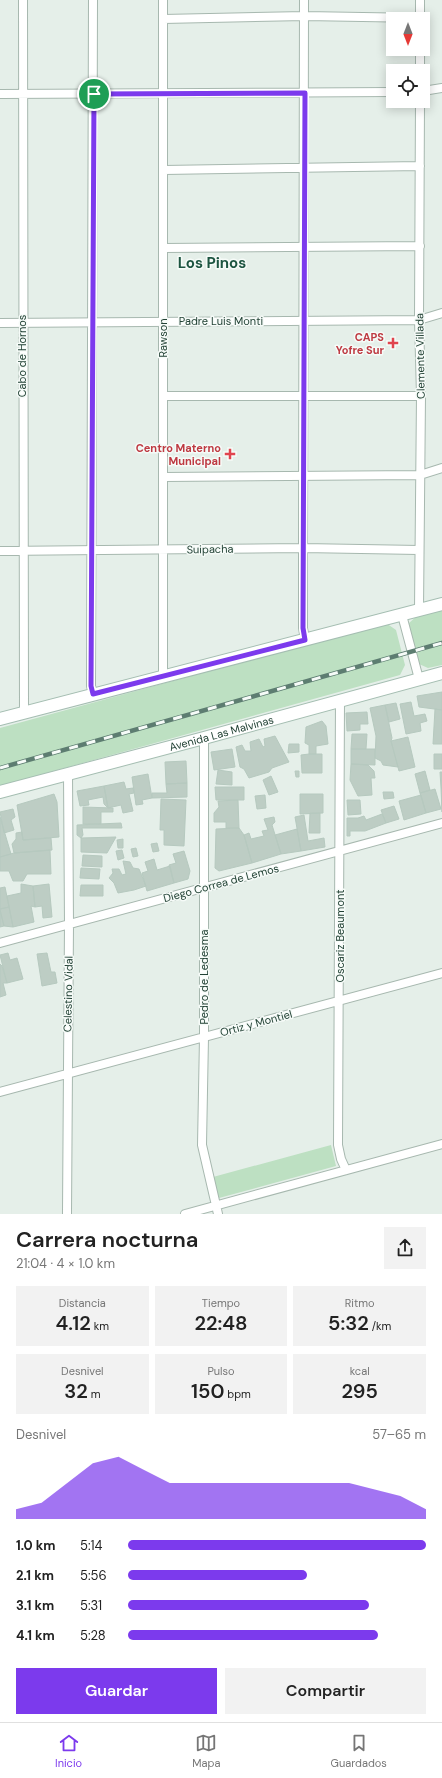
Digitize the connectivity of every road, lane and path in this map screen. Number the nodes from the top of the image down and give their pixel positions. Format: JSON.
{"nodes":[{"id":1,"x":23,"y":0,"type":"edge"},
{"id":2,"x":93,"y":0,"type":"edge"},
{"id":3,"x":163,"y":0,"type":"edge"},
{"id":4,"x":304,"y":0,"type":"edge"},
{"id":5,"x":420,"y":0,"type":"edge"},
{"id":6,"x":420,"y":12,"type":"edge"},
{"id":7,"x":305,"y":16,"type":"junction"},
{"id":8,"x":386,"y":17,"type":"edge"},
{"id":9,"x":163,"y":19,"type":"junction"},
{"id":10,"x":442,"y":88,"type":"edge"},
{"id":11,"x":430,"y":90,"type":"edge"},
{"id":12,"x":386,"y":92,"type":"edge"},
{"id":13,"x":164,"y":93,"type":"junction"},
{"id":14,"x":305,"y":93,"type":"junction"},
{"id":15,"x":0,"y":94,"type":"edge"},
{"id":16,"x":23,"y":94,"type":"junction"},
{"id":17,"x":94,"y":94,"type":"junction"},
{"id":18,"x":420,"y":108,"type":"edge"},
{"id":19,"x":420,"y":166,"type":"junction"},
{"id":20,"x":304,"y":168,"type":"junction"},
{"id":21,"x":164,"y":170,"type":"junction"},
{"id":22,"x":305,"y":246,"type":"junction"},
{"id":23,"x":420,"y":246,"type":"junction"},
{"id":24,"x":164,"y":248,"type":"junction"},
{"id":25,"x":442,"y":314,"type":"edge"},
{"id":26,"x":419,"y":320,"type":"junction"},
{"id":27,"x":304,"y":321,"type":"junction"},
{"id":28,"x":93,"y":322,"type":"junction"},
{"id":29,"x":163,"y":322,"type":"junction"},
{"id":30,"x":0,"y":323,"type":"edge"},
{"id":31,"x":22,"y":323,"type":"junction"},
{"id":32,"x":163,"y":396,"type":"junction"},
{"id":33,"x":304,"y":396,"type":"junction"},
{"id":34,"x":421,"y":396,"type":"junction"},
{"id":35,"x":442,"y":468,"type":"edge"},
{"id":36,"x":303,"y":475,"type":"junction"},
{"id":37,"x":420,"y":475,"type":"junction"},
{"id":38,"x":164,"y":477,"type":"junction"},
{"id":39,"x":303,"y":548,"type":"junction"},
{"id":40,"x":163,"y":550,"type":"junction"},
{"id":41,"x":419,"y":550,"type":"junction"},
{"id":42,"x":0,"y":551,"type":"edge"},
{"id":43,"x":24,"y":551,"type":"junction"},
{"id":44,"x":92,"y":551,"type":"junction"},
{"id":45,"x":442,"y":604,"type":"edge"},
{"id":46,"x":419,"y":610,"type":"junction"},
{"id":47,"x":402,"y":615,"type":"junction"},
{"id":48,"x":305,"y":640,"type":"junction"},
{"id":49,"x":442,"y":673,"type":"edge"},
{"id":50,"x":163,"y":675,"type":"junction"},
{"id":51,"x":419,"y":679,"type":"junction"},
{"id":52,"x":93,"y":694,"type":"junction"},
{"id":53,"x":340,"y":700,"type":"junction"},
{"id":54,"x":24,"y":712,"type":"junction"},
{"id":55,"x":0,"y":719,"type":"edge"},
{"id":56,"x":204,"y":738,"type":"junction"},
{"id":57,"x":68,"y":774,"type":"junction"},
{"id":58,"x":0,"y":792,"type":"edge"},
{"id":59,"x":442,"y":823,"type":"edge"},
{"id":60,"x":339,"y":852,"type":"junction"},
{"id":61,"x":205,"y":887,"type":"junction"},
{"id":62,"x":69,"y":924,"type":"junction"},
{"id":63,"x":0,"y":943,"type":"edge"},
{"id":64,"x":442,"y":973,"type":"edge"},
{"id":65,"x":340,"y":1000,"type":"junction"},
{"id":66,"x":204,"y":1037,"type":"junction"},
{"id":67,"x":67,"y":1073,"type":"junction"},
{"id":68,"x":0,"y":1092,"type":"edge"},
{"id":69,"x":442,"y":1144,"type":"edge"},
{"id":70,"x":346,"y":1170,"type":"junction"},
{"id":71,"x":216,"y":1206,"type":"junction"},
{"id":72,"x":67,"y":1214,"type":"edge"},
{"id":73,"x":185,"y":1214,"type":"edge"},
{"id":74,"x":218,"y":1214,"type":"edge"}],
"edges":[{"from":1,"to":16,"type":"street","name":"Cabo de Hornos"},
{"from":2,"to":17,"type":"street"},
{"from":3,"to":9,"type":"street","name":"Rawson"},
{"from":4,"to":7,"type":"street"},
{"from":5,"to":6,"type":"street"},
{"from":7,"to":8,"type":"street"},
{"from":7,"to":9,"type":"street"},
{"from":7,"to":14,"type":"street"},
{"from":9,"to":13,"type":"street","name":"Rawson"},
{"from":10,"to":11,"type":"street"},
{"from":12,"to":14,"type":"street"},
{"from":13,"to":14,"type":"street"},
{"from":13,"to":17,"type":"street"},
{"from":13,"to":21,"type":"street","name":"Rawson"},
{"from":14,"to":20,"type":"street"},
{"from":15,"to":16,"type":"street"},
{"from":16,"to":17,"type":"street"},
{"from":16,"to":31,"type":"street","name":"Cabo de Hornos"},
{"from":17,"to":28,"type":"street"},
{"from":18,"to":19,"type":"street","name":"Clemente Villada"},
{"from":19,"to":20,"type":"street"},
{"from":19,"to":23,"type":"street","name":"Clemente Villada"},
{"from":20,"to":21,"type":"street"},
{"from":20,"to":22,"type":"street"},
{"from":21,"to":24,"type":"street","name":"Rawson"},
{"from":22,"to":23,"type":"street"},
{"from":22,"to":24,"type":"street"},
{"from":22,"to":27,"type":"street"},
{"from":23,"to":26,"type":"street","name":"Clemente Villada"},
{"from":24,"to":29,"type":"street","name":"Rawson"},
{"from":25,"to":26,"type":"street","name":"Padre Luis Monti"},
{"from":26,"to":27,"type":"street","name":"Padre Luis Monti"},
{"from":26,"to":34,"type":"street","name":"Clemente Villada"},
{"from":27,"to":29,"type":"street","name":"Padre Luis Monti"},
{"from":27,"to":33,"type":"street"},
{"from":28,"to":29,"type":"street","name":"Padre Luis Monti"},
{"from":28,"to":31,"type":"street","name":"Padre Luis Monti"},
{"from":28,"to":44,"type":"street"},
{"from":29,"to":32,"type":"street","name":"Rawson"},
{"from":30,"to":31,"type":"street","name":"Padre Luis Monti"},
{"from":31,"to":43,"type":"street","name":"Cabo de Hornos"},
{"from":32,"to":33,"type":"street"},
{"from":32,"to":38,"type":"street","name":"Rawson"},
{"from":33,"to":34,"type":"street"},
{"from":33,"to":36,"type":"street"},
{"from":34,"to":37,"type":"street","name":"Clemente Villada"},
{"from":35,"to":37,"type":"street"},
{"from":36,"to":37,"type":"street"},
{"from":36,"to":38,"type":"street"},
{"from":36,"to":39,"type":"street"},
{"from":37,"to":41,"type":"street","name":"Clemente Villada"},
{"from":38,"to":40,"type":"street","name":"Rawson"},
{"from":39,"to":40,"type":"street","name":"Suipacha"},
{"from":39,"to":41,"type":"street","name":"Suipacha"},
{"from":39,"to":48,"type":"street"},
{"from":40,"to":44,"type":"street","name":"Suipacha"},
{"from":40,"to":50,"type":"street","name":"Rawson"},
{"from":41,"to":46,"type":"street","name":"Clemente Villada"},
{"from":42,"to":43,"type":"street","name":"Suipacha"},
{"from":43,"to":44,"type":"street","name":"Suipacha"},
{"from":43,"to":54,"type":"street","name":"Cabo de Hornos"},
{"from":44,"to":52,"type":"street"},
{"from":45,"to":46,"type":"main road"},
{"from":46,"to":47,"type":"main road"},
{"from":47,"to":48,"type":"main road"},
{"from":47,"to":51,"type":"street"},
{"from":48,"to":50,"type":"main road"},
{"from":49,"to":51,"type":"main road","name":"Avenida Las Malvinas"},
{"from":50,"to":52,"type":"main road"},
{"from":51,"to":53,"type":"main road","name":"Avenida Las Malvinas"},
{"from":52,"to":54,"type":"main road"},
{"from":53,"to":56,"type":"main road","name":"Avenida Las Malvinas"},
{"from":53,"to":60,"type":"street","name":"Oscariz Beaumont"},
{"from":54,"to":55,"type":"main road"},
{"from":56,"to":57,"type":"main road","name":"Avenida Las Malvinas"},
{"from":56,"to":61,"type":"street","name":"Pedro de Ledesma"},
{"from":57,"to":58,"type":"main road","name":"Avenida Las Malvinas"},
{"from":57,"to":62,"type":"street","name":"Celestino Vidal"},
{"from":59,"to":60,"type":"street","name":"Diego Correa de Lemos"},
{"from":60,"to":61,"type":"street","name":"Diego Correa de Lemos"},
{"from":60,"to":65,"type":"street","name":"Oscariz Beaumont"},
{"from":61,"to":62,"type":"street","name":"Diego Correa de Lemos"},
{"from":61,"to":66,"type":"street","name":"Pedro de Ledesma"},
{"from":62,"to":63,"type":"street","name":"Diego Correa de Lemos"},
{"from":62,"to":67,"type":"street","name":"Celestino Vidal"},
{"from":64,"to":65,"type":"street","name":"Ortiz y Montiel"},
{"from":65,"to":66,"type":"street","name":"Ortiz y Montiel"},
{"from":65,"to":70,"type":"street","name":"Oscariz Beaumont"},
{"from":66,"to":67,"type":"street","name":"Ortiz y Montiel"},
{"from":66,"to":71,"type":"street","name":"Pedro de Ledesma"},
{"from":67,"to":68,"type":"street","name":"Ortiz y Montiel"},
{"from":67,"to":72,"type":"street","name":"Celestino Vidal"},
{"from":69,"to":70,"type":"street"},
{"from":70,"to":71,"type":"street"},
{"from":71,"to":73,"type":"street"},
{"from":71,"to":74,"type":"street","name":"Pedro de Ledesma"}]}
